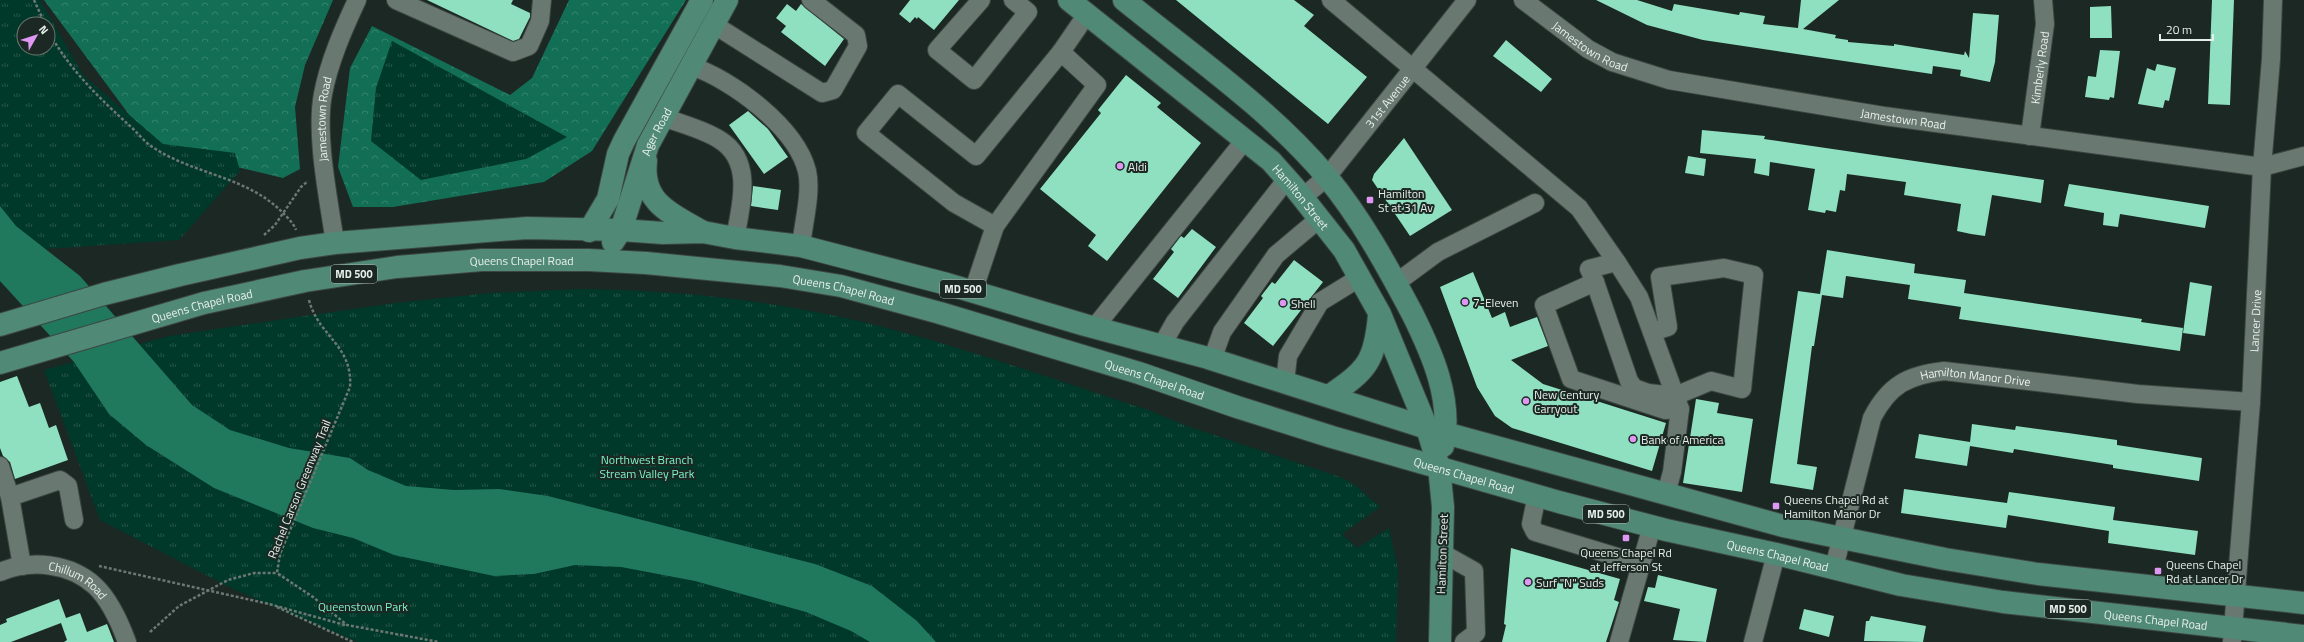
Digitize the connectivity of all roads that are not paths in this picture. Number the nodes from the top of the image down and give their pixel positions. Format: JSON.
{"nodes":[{"id":1,"x":357,"y":0,"type":"edge"},
{"id":2,"x":542,"y":0,"type":"edge"},
{"id":3,"x":702,"y":0,"type":"edge"},
{"id":4,"x":727,"y":0,"type":"edge"},
{"id":5,"x":811,"y":0,"type":"edge"},
{"id":6,"x":981,"y":0,"type":"edge"},
{"id":7,"x":1014,"y":0,"type":"edge"},
{"id":8,"x":1070,"y":0,"type":"edge"},
{"id":9,"x":1124,"y":0,"type":"edge"},
{"id":10,"x":1331,"y":0,"type":"edge"},
{"id":11,"x":1467,"y":0,"type":"edge"},
{"id":12,"x":1523,"y":0,"type":"edge"},
{"id":13,"x":2043,"y":0,"type":"edge"},
{"id":14,"x":2273,"y":0,"type":"edge"},
{"id":15,"x":400,"y":1,"type":"edge"},
{"id":16,"x":1087,"y":14,"type":"junction"},
{"id":17,"x":714,"y":24,"type":"junction"},
{"id":18,"x":1061,"y":52,"type":"junction"},
{"id":19,"x":691,"y":66,"type":"junction"},
{"id":20,"x":1413,"y":68,"type":"junction"},
{"id":21,"x":663,"y":117,"type":"junction"},
{"id":22,"x":2030,"y":136,"type":"junction"},
{"id":23,"x":1245,"y":140,"type":"junction"},
{"id":24,"x":648,"y":145,"type":"junction"},
{"id":25,"x":2304,"y":156,"type":"edge"},
{"id":26,"x":2262,"y":167,"type":"junction"},
{"id":27,"x":1327,"y":177,"type":"junction"},
{"id":28,"x":1287,"y":179,"type":"junction"},
{"id":29,"x":1303,"y":197,"type":"junction"},
{"id":30,"x":1535,"y":203,"type":"dead end"},
{"id":31,"x":1320,"y":218,"type":"junction"},
{"id":32,"x":995,"y":226,"type":"junction"},
{"id":33,"x":621,"y":230,"type":"junction"},
{"id":34,"x":589,"y":231,"type":"junction"},
{"id":35,"x":703,"y":232,"type":"junction"},
{"id":36,"x":735,"y":238,"type":"junction"},
{"id":37,"x":335,"y":243,"type":"junction"},
{"id":38,"x":801,"y":246,"type":"junction"},
{"id":39,"x":589,"y":260,"type":"junction"},
{"id":40,"x":1616,"y":262,"type":"junction"},
{"id":41,"x":1359,"y":278,"type":"junction"},
{"id":42,"x":1595,"y":282,"type":"junction"},
{"id":43,"x":1396,"y":283,"type":"junction"},
{"id":44,"x":973,"y":292,"type":"junction"},
{"id":45,"x":1380,"y":314,"type":"junction"},
{"id":46,"x":0,"y":325,"type":"edge"},
{"id":47,"x":1094,"y":328,"type":"junction"},
{"id":48,"x":1652,"y":332,"type":"junction"},
{"id":49,"x":1162,"y":345,"type":"junction"},
{"id":50,"x":1212,"y":360,"type":"junction"},
{"id":51,"x":0,"y":363,"type":"edge"},
{"id":52,"x":1285,"y":382,"type":"junction"},
{"id":53,"x":1329,"y":396,"type":"junction"},
{"id":54,"x":1678,"y":402,"type":"junction"},
{"id":55,"x":2251,"y":402,"type":"junction"},
{"id":56,"x":1436,"y":430,"type":"junction"},
{"id":57,"x":0,"y":466,"type":"edge"},
{"id":58,"x":1439,"y":467,"type":"junction"},
{"id":59,"x":1666,"y":494,"type":"junction"},
{"id":60,"x":1537,"y":495,"type":"junction"},
{"id":61,"x":10,"y":497,"type":"junction"},
{"id":62,"x":74,"y":520,"type":"dead end"},
{"id":63,"x":1652,"y":526,"type":"junction"},
{"id":64,"x":1840,"y":538,"type":"junction"},
{"id":65,"x":1442,"y":553,"type":"junction"},
{"id":66,"x":1776,"y":554,"type":"junction"},
{"id":67,"x":1641,"y":564,"type":"junction"},
{"id":68,"x":22,"y":566,"type":"junction"},
{"id":69,"x":1834,"y":568,"type":"junction"},
{"id":70,"x":0,"y":572,"type":"edge"},
{"id":71,"x":2234,"y":594,"type":"junction"},
{"id":72,"x":2304,"y":603,"type":"edge"},
{"id":73,"x":2232,"y":635,"type":"edge"},
{"id":74,"x":2304,"y":636,"type":"edge"},
{"id":75,"x":127,"y":642,"type":"edge"},
{"id":76,"x":1440,"y":642,"type":"edge"},
{"id":77,"x":1464,"y":642,"type":"edge"},
{"id":78,"x":1619,"y":642,"type":"edge"},
{"id":79,"x":1753,"y":642,"type":"edge"}],
"edges":[{"from":1,"to":37,"type":"street","name":"Jamestown Road"},
{"from":2,"to":15,"type":"street"},
{"from":3,"to":34,"type":"main road","name":"Ager Road"},
{"from":4,"to":17,"type":"main road","name":"Ager Road"},
{"from":5,"to":17,"type":"street"},
{"from":6,"to":7,"type":"street"},
{"from":8,"to":16,"type":"main road","name":"Hamilton Street"},
{"from":9,"to":27,"type":"main road","name":"Hamilton Street"},
{"from":10,"to":20,"type":"street"},
{"from":11,"to":20,"type":"street","name":"31st Avenue"},
{"from":12,"to":22,"type":"street","name":"Jamestown Road"},
{"from":13,"to":22,"type":"street","name":"Kimberly Road"},
{"from":14,"to":26,"type":"street","name":"Lancer Drive"},
{"from":16,"to":18,"type":"street"},
{"from":16,"to":23,"type":"main road","name":"Hamilton Street"},
{"from":17,"to":19,"type":"main road","name":"Ager Road"},
{"from":18,"to":32,"type":"street"},
{"from":18,"to":32,"type":"street"},
{"from":19,"to":21,"type":"main road","name":"Ager Road"},
{"from":19,"to":38,"type":"street"},
{"from":20,"to":27,"type":"street","name":"31st Avenue"},
{"from":20,"to":40,"type":"street"},
{"from":21,"to":24,"type":"main road","name":"Ager Road"},
{"from":21,"to":36,"type":"street"},
{"from":22,"to":26,"type":"street","name":"Jamestown Road"},
{"from":23,"to":28,"type":"main road","name":"Hamilton Street"},
{"from":23,"to":47,"type":"street"},
{"from":24,"to":33,"type":"main road","name":"Ager Road"},
{"from":24,"to":35,"type":"main road"},
{"from":25,"to":26,"type":"street","name":"Jamestown Road"},
{"from":26,"to":55,"type":"street","name":"Lancer Drive"},
{"from":27,"to":29,"type":"street","name":"31st Avenue"},
{"from":27,"to":43,"type":"main road","name":"Hamilton Street"},
{"from":28,"to":29,"type":"main road","name":"Hamilton Street"},
{"from":28,"to":49,"type":"street"},
{"from":29,"to":31,"type":"main road","name":"Hamilton Street"},
{"from":30,"to":43,"type":"street"},
{"from":31,"to":41,"type":"main road","name":"Hamilton Street"},
{"from":31,"to":50,"type":"street"},
{"from":32,"to":44,"type":"street"},
{"from":33,"to":34,"type":"main road","number":"MD 500"},
{"from":33,"to":35,"type":"main road","number":"MD 500"},
{"from":33,"to":39,"type":"main road","name":"Ager Road"},
{"from":34,"to":37,"type":"main road","number":"MD 500"},
{"from":35,"to":36,"type":"main road","number":"MD 500"},
{"from":36,"to":38,"type":"main road","number":"MD 500"},
{"from":37,"to":46,"type":"main road","number":"MD 500"},
{"from":38,"to":44,"type":"main road","number":"MD 500"},
{"from":39,"to":51,"type":"main road","name":"Queens Chapel Road","number":"MD 500"},
{"from":39,"to":58,"type":"main road","name":"Queens Chapel Road","number":"MD 500"},
{"from":40,"to":42,"type":"street"},
{"from":40,"to":48,"type":"street"},
{"from":41,"to":45,"type":"main road","name":"Hamilton Street"},
{"from":41,"to":52,"type":"street"},
{"from":42,"to":54,"type":"street"},
{"from":42,"to":54,"type":"street"},
{"from":43,"to":56,"type":"main road","name":"Hamilton Street"},
{"from":44,"to":47,"type":"main road","number":"MD 500"},
{"from":45,"to":53,"type":"main road"},
{"from":45,"to":56,"type":"main road","name":"Hamilton Street"},
{"from":47,"to":49,"type":"main road","number":"MD 500"},
{"from":48,"to":54,"type":"street"},
{"from":48,"to":54,"type":"street"},
{"from":49,"to":50,"type":"main road","number":"MD 500"},
{"from":50,"to":52,"type":"main road","number":"MD 500"},
{"from":52,"to":53,"type":"main road","number":"MD 500"},
{"from":53,"to":56,"type":"main road","number":"MD 500"},
{"from":54,"to":59,"type":"street"},
{"from":55,"to":64,"type":"street","name":"Hamilton Manor Drive"},
{"from":55,"to":71,"type":"street","name":"Lancer Drive"},
{"from":56,"to":58,"type":"main road","name":"Hamilton Street"},
{"from":56,"to":59,"type":"main road","number":"MD 500"},
{"from":57,"to":61,"type":"street"},
{"from":58,"to":60,"type":"main road","name":"Queens Chapel Road","number":"MD 500"},
{"from":58,"to":65,"type":"main road","name":"Hamilton Street"},
{"from":59,"to":64,"type":"main road","number":"MD 500"},
{"from":60,"to":63,"type":"main road","name":"Queens Chapel Road","number":"MD 500"},
{"from":60,"to":67,"type":"street"},
{"from":61,"to":62,"type":"street"},
{"from":61,"to":68,"type":"street"},
{"from":63,"to":66,"type":"main road","name":"Queens Chapel Road","number":"MD 500"},
{"from":63,"to":67,"type":"street"},
{"from":64,"to":69,"type":"street","name":"Hamilton Manor Drive"},
{"from":64,"to":71,"type":"main road","number":"MD 500"},
{"from":65,"to":76,"type":"main road","name":"Hamilton Street"},
{"from":65,"to":77,"type":"street"},
{"from":66,"to":69,"type":"main road","name":"Queens Chapel Road","number":"MD 500"},
{"from":66,"to":79,"type":"street"},
{"from":67,"to":78,"type":"street"},
{"from":68,"to":70,"type":"street","name":"Chillum Road"},
{"from":68,"to":75,"type":"street","name":"Chillum Road"},
{"from":69,"to":73,"type":"main road","name":"Queens Chapel Road","number":"MD 500"},
{"from":71,"to":72,"type":"main road","number":"MD 500"},
{"from":71,"to":73,"type":"street","name":"Lancer Drive"},
{"from":73,"to":74,"type":"main road","name":"Queens Chapel Road","number":"MD 500"}]}
